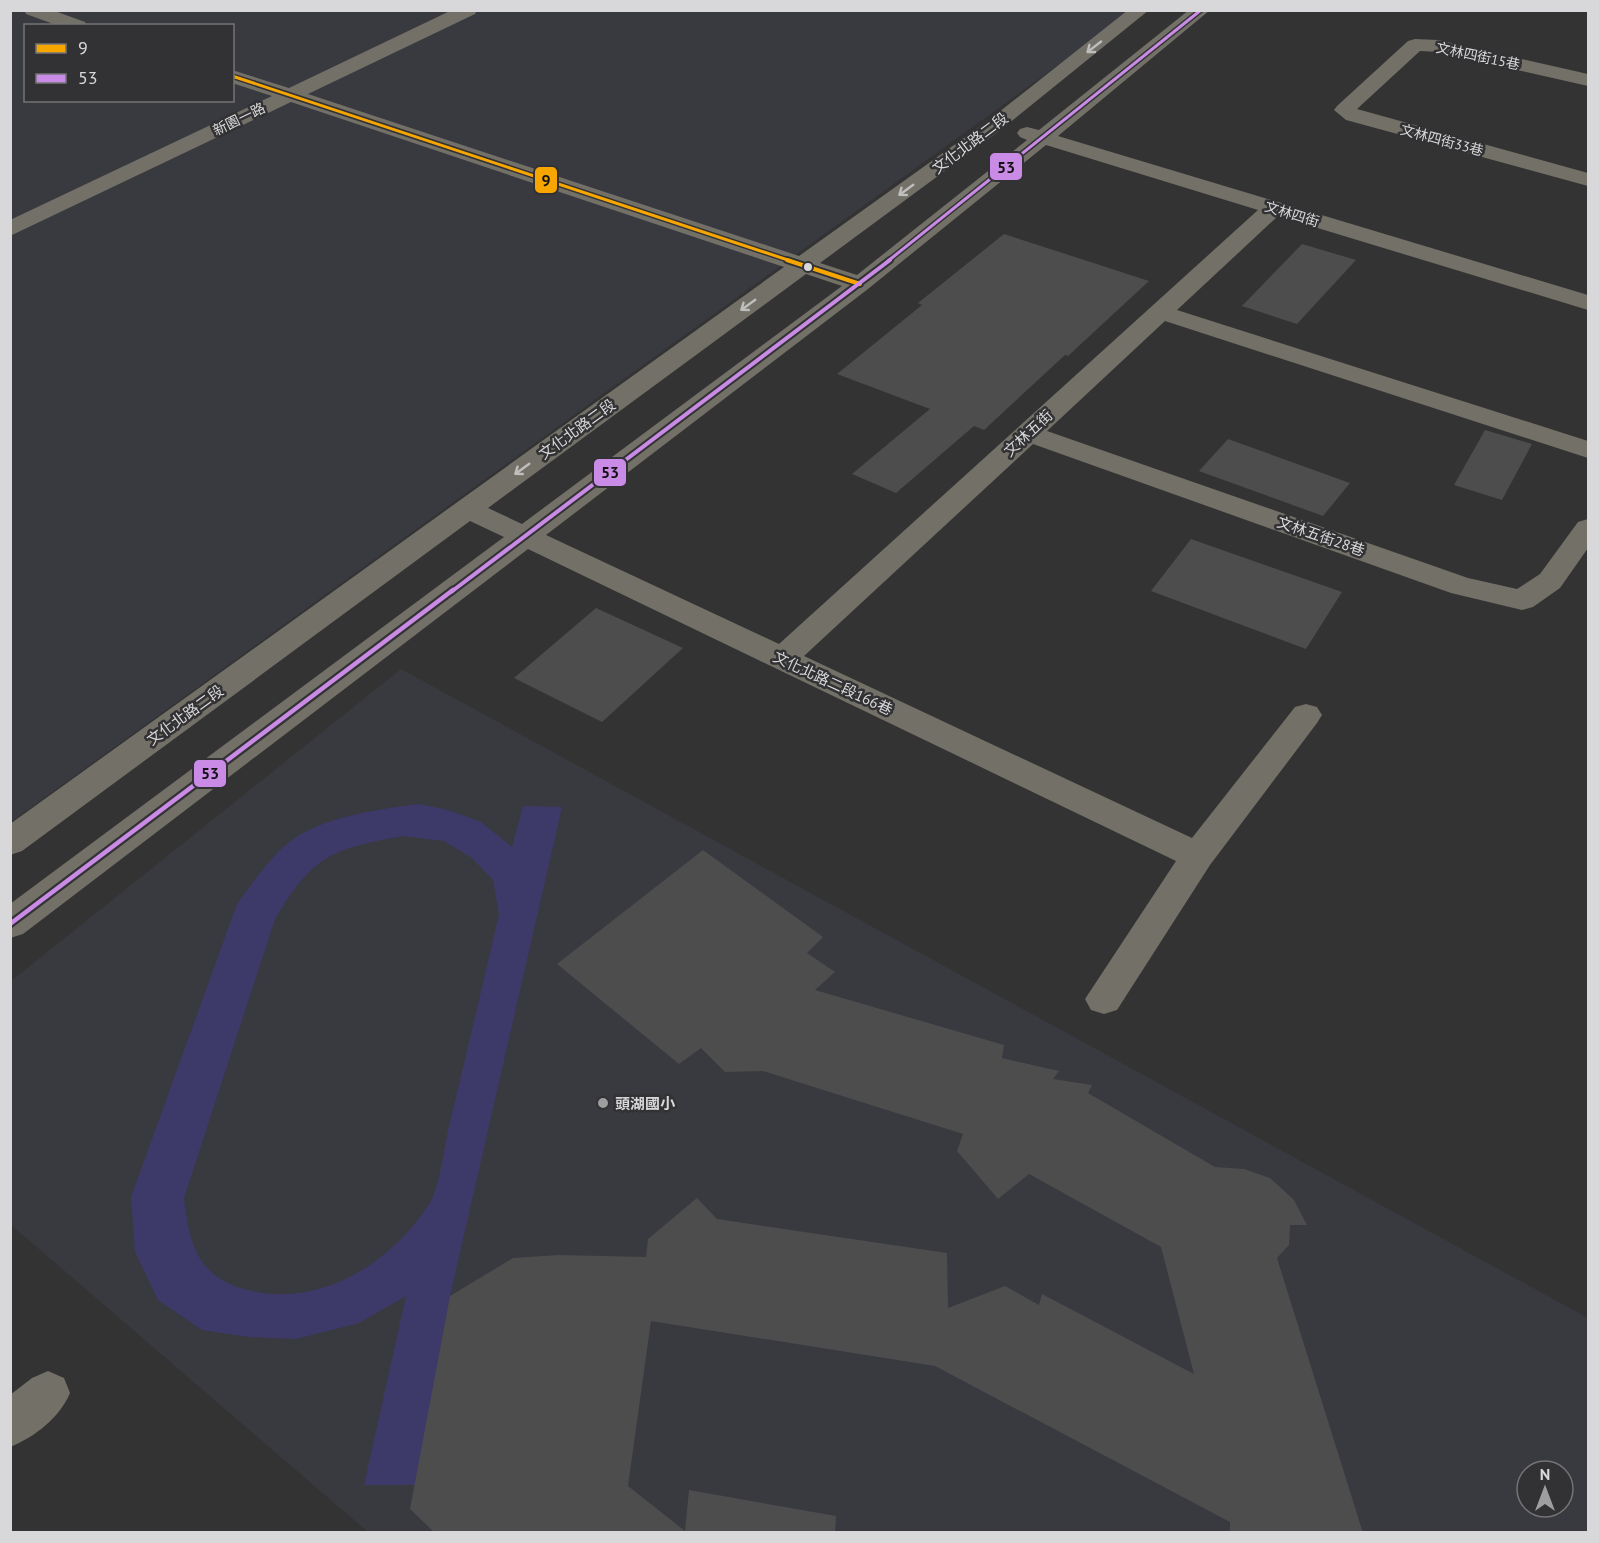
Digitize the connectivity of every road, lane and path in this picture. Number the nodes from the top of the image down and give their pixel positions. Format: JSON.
{"nodes":[{"id":1,"x":33,"y":10,"type":"edge"},
{"id":2,"x":468,"y":10,"type":"edge"},
{"id":3,"x":1140,"y":10,"type":"edge"},
{"id":4,"x":1201,"y":10,"type":"edge"},
{"id":5,"x":72,"y":24,"type":"edge"},
{"id":6,"x":234,"y":77,"type":"edge"},
{"id":7,"x":1379,"y":78,"type":"joint"},
{"id":8,"x":1588,"y":80,"type":"edge"},
{"id":9,"x":290,"y":95,"type":"junction"},
{"id":10,"x":996,"y":124,"type":"junction"},
{"id":11,"x":1045,"y":138,"type":"junction"},
{"id":12,"x":1588,"y":180,"type":"edge"},
{"id":13,"x":1274,"y":208,"type":"junction"},
{"id":14,"x":10,"y":229,"type":"edge"},
{"id":15,"x":803,"y":265,"type":"junction"},
{"id":16,"x":860,"y":284,"type":"junction"},
{"id":17,"x":1588,"y":303,"type":"edge"},
{"id":18,"x":1160,"y":312,"type":"junction"},
{"id":19,"x":1028,"y":433,"type":"junction"},
{"id":20,"x":1588,"y":450,"type":"edge"},
{"id":21,"x":468,"y":509,"type":"junction"},
{"id":22,"x":1588,"y":528,"type":"edge"},
{"id":23,"x":524,"y":536,"type":"junction"},
{"id":24,"x":782,"y":659,"type":"junction"},
{"id":25,"x":1306,"y":715,"type":"dead end"},
{"id":26,"x":10,"y":842,"type":"edge"},
{"id":27,"x":1198,"y":856,"type":"junction"},
{"id":28,"x":10,"y":924,"type":"edge"},
{"id":29,"x":1104,"y":999,"type":"dead end"},
{"id":30,"x":48,"y":1393,"type":"dead end"},
{"id":31,"x":10,"y":1425,"type":"edge"}],
"edges":[{"from":1,"to":5,"type":"street"},
{"from":2,"to":9,"type":"street","name":"新園一路"},
{"from":3,"to":10,"type":"street","name":"文化北路二段","one_way":true},
{"from":4,"to":11,"type":"street"},
{"from":6,"to":9,"type":"street"},
{"from":7,"to":8,"type":"street","name":"文林四街15巷"},
{"from":7,"to":12,"type":"street","name":"文林四街33巷"},
{"from":9,"to":14,"type":"street","name":"新園一路"},
{"from":9,"to":15,"type":"street"},
{"from":10,"to":11,"type":"street","name":"文林四街"},
{"from":10,"to":15,"type":"street","name":"文化北路二段","one_way":true},
{"from":11,"to":13,"type":"street","name":"文林四街"},
{"from":11,"to":16,"type":"street"},
{"from":13,"to":17,"type":"street","name":"文林四街"},
{"from":13,"to":18,"type":"street","name":"文林五街"},
{"from":15,"to":16,"type":"street"},
{"from":15,"to":21,"type":"street","name":"文化北路二段","one_way":true},
{"from":16,"to":23,"type":"street"},
{"from":18,"to":19,"type":"street","name":"文林五街"},
{"from":18,"to":20,"type":"street"},
{"from":19,"to":22,"type":"street","name":"文林五街28巷"},
{"from":19,"to":24,"type":"street","name":"文林五街"},
{"from":21,"to":23,"type":"street","name":"文化北路二段166巷"},
{"from":21,"to":26,"type":"street","name":"文化北路二段"},
{"from":23,"to":24,"type":"street","name":"文化北路二段166巷"},
{"from":23,"to":28,"type":"street"},
{"from":24,"to":27,"type":"street","name":"文化北路二段166巷"},
{"from":25,"to":27,"type":"street"},
{"from":27,"to":29,"type":"street"},
{"from":30,"to":31,"type":"street"}]}
